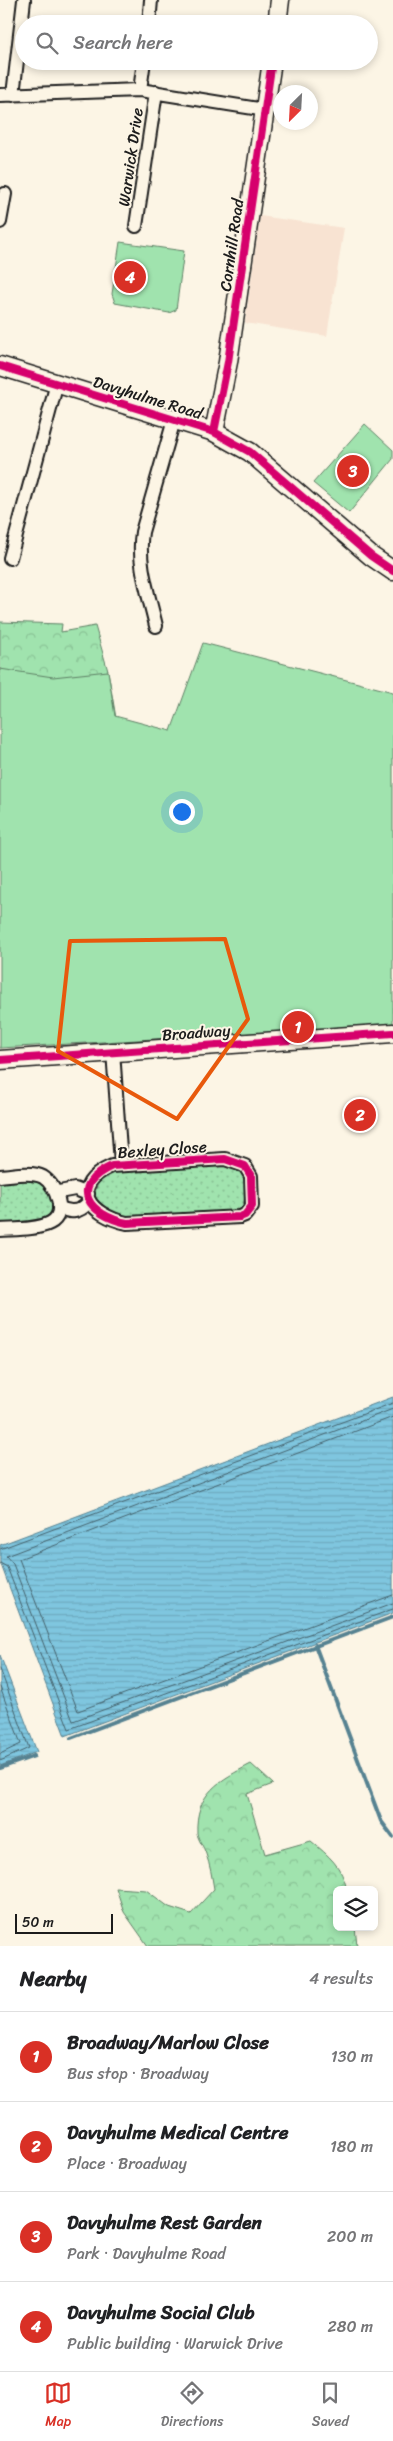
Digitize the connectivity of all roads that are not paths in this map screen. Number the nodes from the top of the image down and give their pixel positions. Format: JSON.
{"nodes":[{"id":1,"x":24,"y":0,"type":"edge"},
{"id":2,"x":152,"y":0,"type":"edge"},
{"id":3,"x":280,"y":0,"type":"edge"},
{"id":4,"x":21,"y":15,"type":"edge"},
{"id":5,"x":150,"y":15,"type":"edge"},
{"id":6,"x":278,"y":15,"type":"edge"},
{"id":7,"x":15,"y":48,"type":"edge"},
{"id":8,"x":143,"y":70,"type":"edge"},
{"id":9,"x":271,"y":70,"type":"edge"},
{"id":10,"x":140,"y":90,"type":"junction"},
{"id":11,"x":156,"y":92,"type":"junction"},
{"id":12,"x":6,"y":95,"type":"edge"},
{"id":13,"x":265,"y":110,"type":"junction"},
{"id":14,"x":6,"y":194,"type":"dead end"},
{"id":15,"x":0,"y":222,"type":"edge"},
{"id":16,"x":136,"y":226,"type":"dead end"},
{"id":17,"x":0,"y":366,"type":"edge"},
{"id":18,"x":57,"y":383,"type":"junction"},
{"id":19,"x":174,"y":420,"type":"junction"},
{"id":20,"x":214,"y":432,"type":"junction"},
{"id":21,"x":10,"y":558,"type":"dead end"},
{"id":22,"x":393,"y":571,"type":"edge"},
{"id":23,"x":156,"y":626,"type":"dead end"},
{"id":24,"x":393,"y":1033,"type":"edge"},
{"id":25,"x":113,"y":1050,"type":"junction"},
{"id":26,"x":0,"y":1060,"type":"edge"},
{"id":27,"x":121,"y":1164,"type":"junction"},
{"id":28,"x":0,"y":1176,"type":"edge"},
{"id":29,"x":88,"y":1198,"type":"junction"},
{"id":30,"x":58,"y":1202,"type":"junction"},
{"id":31,"x":0,"y":1230,"type":"edge"}],
"edges":[{"from":1,"to":4,"type":"street"},
{"from":2,"to":5,"type":"street"},
{"from":3,"to":6,"type":"street"},
{"from":7,"to":12,"type":"street"},
{"from":8,"to":10,"type":"street","name":"Warwick Drive"},
{"from":9,"to":13,"type":"street","name":"Cornhill Road"},
{"from":10,"to":11,"type":"street"},
{"from":10,"to":12,"type":"street"},
{"from":11,"to":13,"type":"street"},
{"from":11,"to":16,"type":"street","name":"Warwick Drive"},
{"from":13,"to":20,"type":"street","name":"Cornhill Road"},
{"from":14,"to":15,"type":"street"},
{"from":17,"to":18,"type":"street","name":"Davyhulme Road"},
{"from":18,"to":19,"type":"street","name":"Davyhulme Road"},
{"from":18,"to":21,"type":"street"},
{"from":19,"to":20,"type":"street","name":"Davyhulme Road"},
{"from":19,"to":23,"type":"street"},
{"from":20,"to":22,"type":"street","name":"Davyhulme Road"},
{"from":24,"to":25,"type":"street","name":"Broadway"},
{"from":25,"to":26,"type":"street","name":"Broadway"},
{"from":25,"to":27,"type":"street","name":"Bexley Close"},
{"from":27,"to":29,"type":"street","name":"Bexley Close"},
{"from":27,"to":29,"type":"street","name":"Bexley Close"},
{"from":28,"to":30,"type":"street"},
{"from":29,"to":30,"type":"street","name":"Bexley Close"},
{"from":29,"to":30,"type":"street","name":"Bexley Close"},
{"from":30,"to":31,"type":"street"}]}
